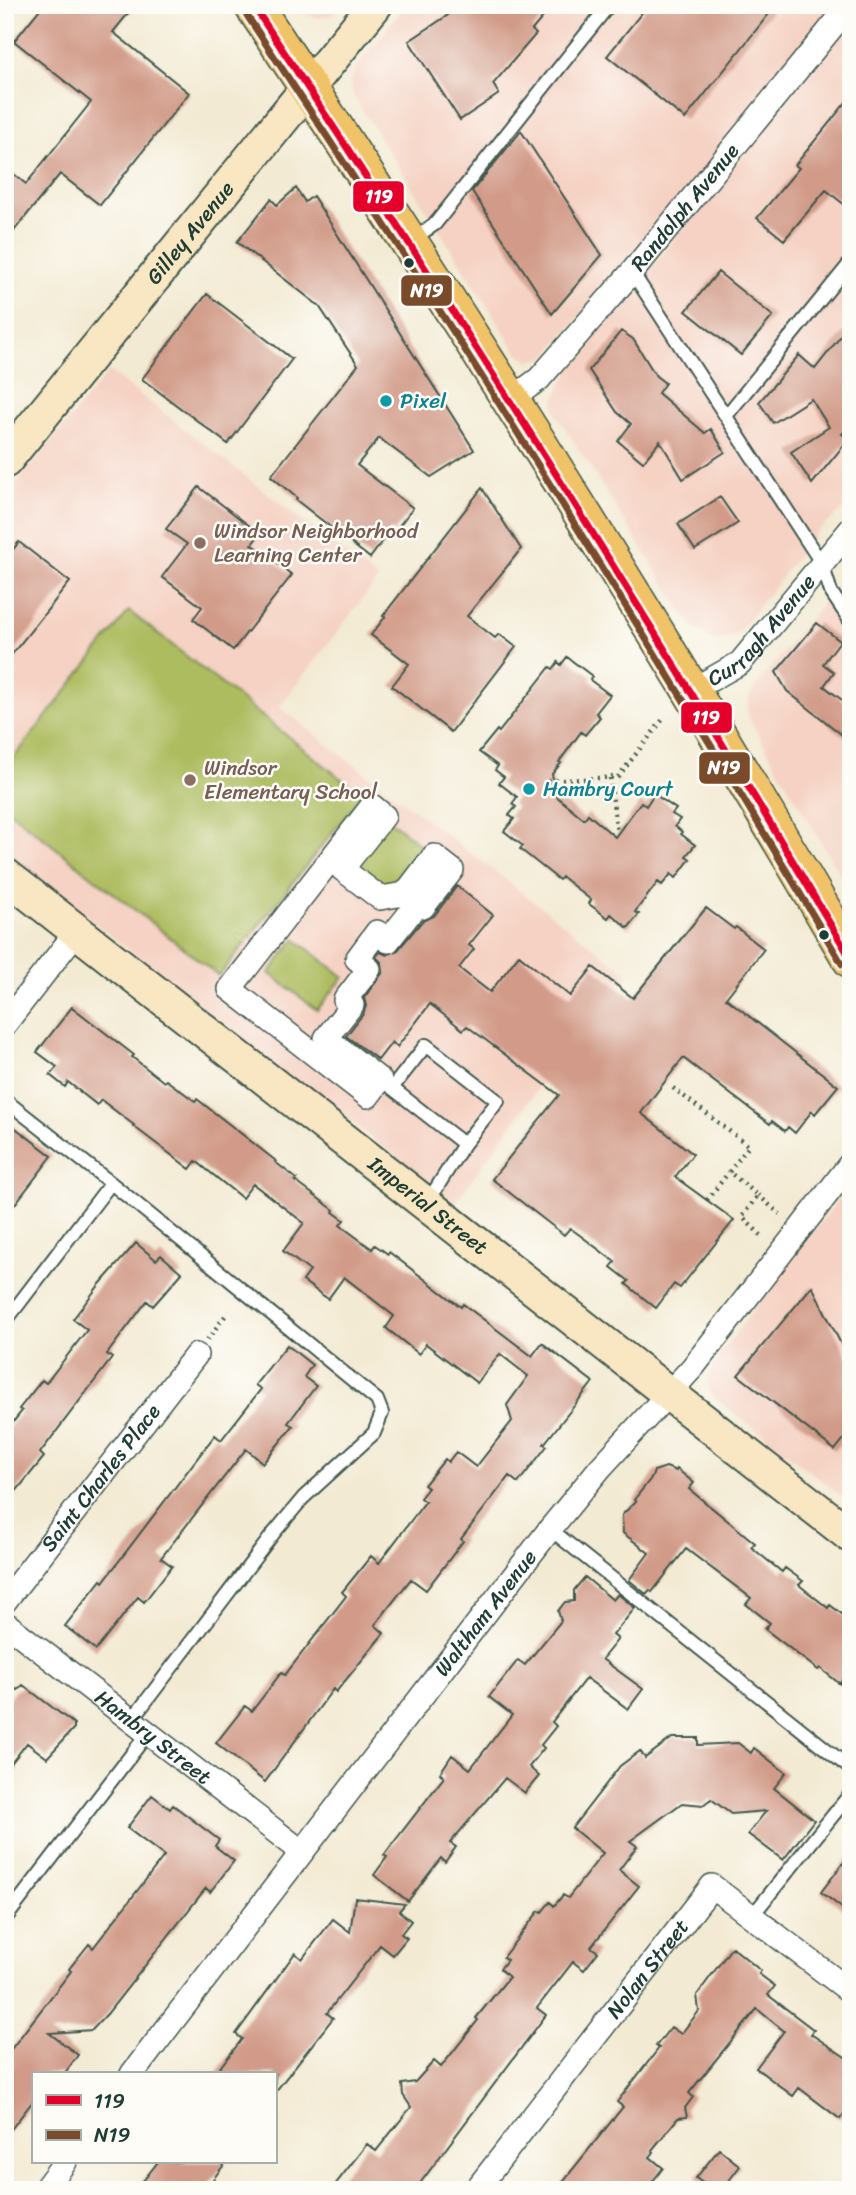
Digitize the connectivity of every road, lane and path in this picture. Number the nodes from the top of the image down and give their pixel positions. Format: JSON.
{"nodes":[{"id":1,"x":253,"y":5,"type":"edge"},
{"id":2,"x":374,"y":5,"type":"edge"},
{"id":3,"x":609,"y":5,"type":"edge"},
{"id":4,"x":850,"y":5,"type":"edge"},
{"id":5,"x":307,"y":87,"type":"junction"},
{"id":6,"x":408,"y":242,"type":"junction"},
{"id":7,"x":851,"y":262,"type":"edge"},
{"id":8,"x":632,"y":272,"type":"junction"},
{"id":9,"x":509,"y":400,"type":"junction"},
{"id":10,"x":726,"y":416,"type":"junction"},
{"id":11,"x":5,"y":461,"type":"edge"},
{"id":12,"x":851,"y":529,"type":"edge"},
{"id":13,"x":822,"y":564,"type":"junction"},
{"id":14,"x":851,"y":622,"type":"edge"},
{"id":15,"x":692,"y":690,"type":"junction"},
{"id":16,"x":664,"y":718,"type":"dead end"},
{"id":17,"x":610,"y":778,"type":"junction"},
{"id":18,"x":548,"y":781,"type":"dead end"},
{"id":19,"x":617,"y":833,"type":"dead end"},
{"id":20,"x":5,"y":875,"type":"edge"},
{"id":21,"x":77,"y":931,"type":"junction"},
{"id":22,"x":851,"y":959,"type":"edge"},
{"id":23,"x":230,"y":989,"type":"joint"},
{"id":24,"x":5,"y":1024,"type":"edge"},
{"id":25,"x":673,"y":1088,"type":"dead end"},
{"id":26,"x":5,"y":1100,"type":"edge"},
{"id":27,"x":464,"y":1144,"type":"junction"},
{"id":28,"x":851,"y":1163,"type":"edge"},
{"id":29,"x":729,"y":1172,"type":"junction"},
{"id":30,"x":111,"y":1183,"type":"junction"},
{"id":31,"x":758,"y":1195,"type":"junction"},
{"id":32,"x":707,"y":1199,"type":"dead end"},
{"id":33,"x":426,"y":1203,"type":"junction"},
{"id":34,"x":780,"y":1213,"type":"dead end"},
{"id":35,"x":762,"y":1236,"type":"dead end"},
{"id":36,"x":228,"y":1312,"type":"dead end"},
{"id":37,"x":5,"y":1322,"type":"edge"},
{"id":38,"x":217,"y":1326,"type":"dead end"},
{"id":39,"x":196,"y":1355,"type":"dead end"},
{"id":40,"x":669,"y":1393,"type":"junction"},
{"id":41,"x":550,"y":1529,"type":"junction"},
{"id":42,"x":851,"y":1536,"type":"edge"},
{"id":43,"x":5,"y":1601,"type":"edge"},
{"id":44,"x":5,"y":1623,"type":"edge"},
{"id":45,"x":140,"y":1727,"type":"junction"},
{"id":46,"x":851,"y":1769,"type":"edge"},
{"id":47,"x":851,"y":1793,"type":"edge"},
{"id":48,"x":302,"y":1851,"type":"junction"},
{"id":49,"x":752,"y":1916,"type":"junction"},
{"id":50,"x":5,"y":1919,"type":"edge"},
{"id":51,"x":851,"y":1992,"type":"edge"},
{"id":52,"x":134,"y":2072,"type":"edge"},
{"id":53,"x":64,"y":2164,"type":"edge"},
{"id":54,"x":44,"y":2190,"type":"edge"},
{"id":55,"x":476,"y":2190,"type":"edge"}],
"edges":[{"from":1,"to":5,"type":"main road"},
{"from":2,"to":5,"type":"street","name":"Gilley Avenue"},
{"from":3,"to":6,"type":"lane"},
{"from":4,"to":8,"type":"street","name":"Randolph Avenue"},
{"from":5,"to":6,"type":"main road"},
{"from":5,"to":11,"type":"street","name":"Gilley Avenue"},
{"from":6,"to":9,"type":"main road"},
{"from":7,"to":10,"type":"lane"},
{"from":8,"to":9,"type":"street","name":"Randolph Avenue"},
{"from":8,"to":10,"type":"lane"},
{"from":9,"to":15,"type":"main road"},
{"from":10,"to":13,"type":"lane"},
{"from":12,"to":13,"type":"street","name":"Curragh Avenue"},
{"from":13,"to":14,"type":"lane"},
{"from":13,"to":15,"type":"street","name":"Curragh Avenue"},
{"from":15,"to":22,"type":"main road"},
{"from":16,"to":17,"type":"path"},
{"from":17,"to":18,"type":"path"},
{"from":17,"to":19,"type":"path"},
{"from":20,"to":21,"type":"street","name":"Imperial Street"},
{"from":21,"to":24,"type":"street"},
{"from":21,"to":33,"type":"street","name":"Imperial Street"},
{"from":23,"to":23,"type":"street"},
{"from":25,"to":29,"type":"path"},
{"from":26,"to":30,"type":"lane"},
{"from":27,"to":27,"type":"lane"},
{"from":27,"to":33,"type":"lane"},
{"from":28,"to":40,"type":"street","name":"Waltham Avenue"},
{"from":29,"to":31,"type":"path"},
{"from":29,"to":32,"type":"path"},
{"from":30,"to":37,"type":"lane"},
{"from":30,"to":45,"type":"lane"},
{"from":31,"to":34,"type":"path"},
{"from":31,"to":35,"type":"path"},
{"from":33,"to":40,"type":"street","name":"Imperial Street"},
{"from":36,"to":38,"type":"path"},
{"from":39,"to":43,"type":"street","name":"Saint Charles Place"},
{"from":40,"to":41,"type":"street","name":"Waltham Avenue"},
{"from":40,"to":42,"type":"street","name":"Imperial Street"},
{"from":41,"to":46,"type":"lane"},
{"from":41,"to":48,"type":"street","name":"Waltham Avenue"},
{"from":44,"to":45,"type":"street","name":"Hambry Street"},
{"from":45,"to":48,"type":"street","name":"Hambry Street"},
{"from":45,"to":50,"type":"lane"},
{"from":47,"to":49,"type":"lane"},
{"from":48,"to":52,"type":"street","name":"Waltham Avenue"},
{"from":49,"to":51,"type":"street","name":"Nolan Street"},
{"from":49,"to":55,"type":"street","name":"Nolan Street"},
{"from":53,"to":54,"type":"street"}]}
